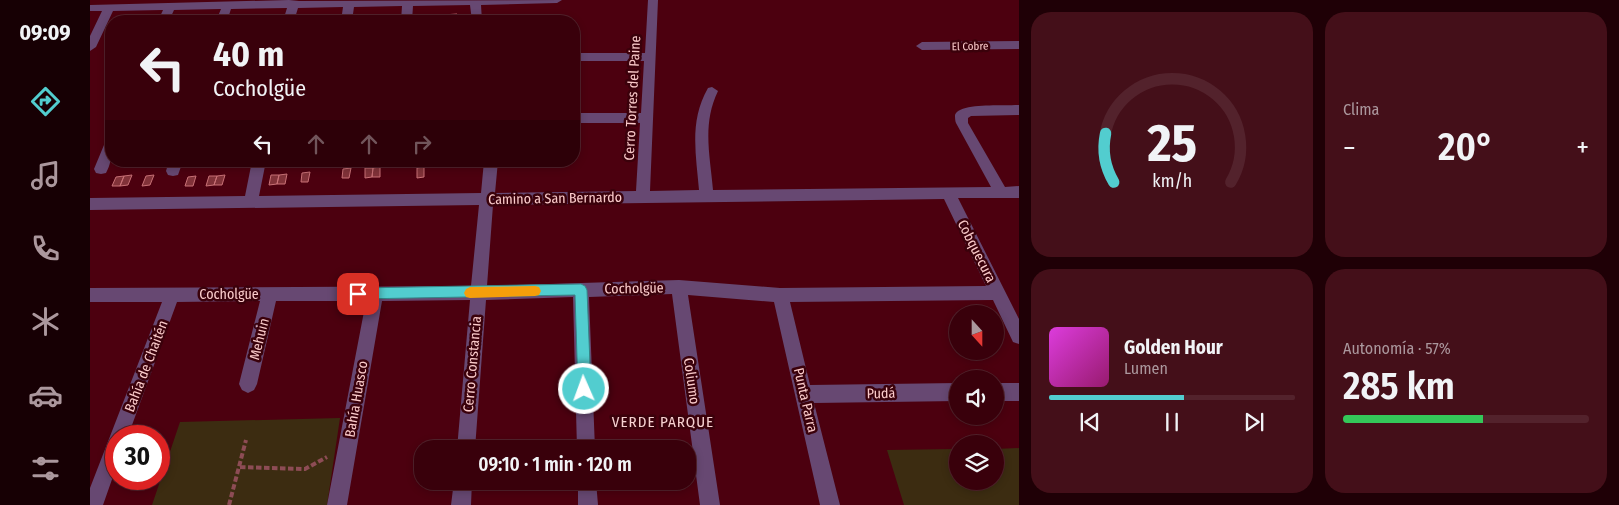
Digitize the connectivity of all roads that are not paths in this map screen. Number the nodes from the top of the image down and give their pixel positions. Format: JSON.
{"nodes":[{"id":1,"x":557,"y":0,"type":"edge"},
{"id":2,"x":653,"y":0,"type":"edge"},
{"id":3,"x":475,"y":1,"type":"edge"},
{"id":4,"x":293,"y":3,"type":"edge"},
{"id":5,"x":408,"y":4,"type":"junction"},
{"id":6,"x":349,"y":5,"type":"junction"},
{"id":7,"x":227,"y":6,"type":"junction"},
{"id":8,"x":170,"y":7,"type":"junction"},
{"id":9,"x":90,"y":8,"type":"edge"},
{"id":10,"x":110,"y":8,"type":"junction"},
{"id":11,"x":106,"y":15,"type":"edge"},
{"id":12,"x":167,"y":15,"type":"edge"},
{"id":13,"x":224,"y":15,"type":"edge"},
{"id":14,"x":348,"y":15,"type":"edge"},
{"id":15,"x":407,"y":15,"type":"edge"},
{"id":16,"x":476,"y":15,"type":"edge"},
{"id":17,"x":105,"y":18,"type":"edge"},
{"id":18,"x":1019,"y":45,"type":"edge"},
{"id":19,"x":922,"y":46,"type":"dead end"},
{"id":20,"x":90,"y":47,"type":"edge"},
{"id":21,"x":580,"y":57,"type":"edge"},
{"id":22,"x":649,"y":57,"type":"junction"},
{"id":23,"x":712,"y":91,"type":"dead end"},
{"id":24,"x":1019,"y":110,"type":"edge"},
{"id":25,"x":580,"y":118,"type":"edge"},
{"id":26,"x":646,"y":118,"type":"junction"},
{"id":27,"x":105,"y":159,"type":"edge"},
{"id":28,"x":258,"y":167,"type":"edge"},
{"id":29,"x":492,"y":167,"type":"edge"},
{"id":30,"x":101,"y":169,"type":"dead end"},
{"id":31,"x":1000,"y":192,"type":"junction"},
{"id":32,"x":1019,"y":192,"type":"edge"},
{"id":33,"x":948,"y":193,"type":"junction"},
{"id":34,"x":706,"y":196,"type":"junction"},
{"id":35,"x":643,"y":197,"type":"junction"},
{"id":36,"x":486,"y":199,"type":"junction"},
{"id":37,"x":250,"y":202,"type":"junction"},
{"id":38,"x":90,"y":204,"type":"edge"},
{"id":39,"x":679,"y":287,"type":"junction"},
{"id":40,"x":581,"y":290,"type":"junction"},
{"id":41,"x":376,"y":293,"type":"junction"},
{"id":42,"x":478,"y":293,"type":"junction"},
{"id":43,"x":998,"y":293,"type":"junction"},
{"id":44,"x":270,"y":294,"type":"junction"},
{"id":45,"x":90,"y":295,"type":"edge"},
{"id":46,"x":172,"y":295,"type":"junction"},
{"id":47,"x":780,"y":295,"type":"junction"},
{"id":48,"x":1019,"y":336,"type":"edge"},
{"id":49,"x":248,"y":384,"type":"dead end"},
{"id":50,"x":949,"y":392,"type":"edge"},
{"id":51,"x":1004,"y":392,"type":"edge"},
{"id":52,"x":1019,"y":392,"type":"edge"},
{"id":53,"x":804,"y":394,"type":"junction"},
{"id":54,"x":123,"y":425,"type":"edge"},
{"id":55,"x":467,"y":440,"type":"edge"},
{"id":56,"x":586,"y":440,"type":"edge"},
{"id":57,"x":105,"y":473,"type":"edge"},
{"id":58,"x":462,"y":490,"type":"edge"},
{"id":59,"x":587,"y":490,"type":"edge"},
{"id":60,"x":93,"y":505,"type":"edge"},
{"id":61,"x":337,"y":505,"type":"edge"},
{"id":62,"x":461,"y":505,"type":"edge"},
{"id":63,"x":588,"y":505,"type":"edge"},
{"id":64,"x":710,"y":505,"type":"edge"},
{"id":65,"x":830,"y":505,"type":"edge"}],
"edges":[{"from":1,"to":3,"type":"street"},
{"from":2,"to":22,"type":"street","name":"Cerro Torres del Paine"},
{"from":3,"to":5,"type":"street"},
{"from":3,"to":16,"type":"street"},
{"from":4,"to":6,"type":"street"},
{"from":4,"to":7,"type":"street"},
{"from":5,"to":6,"type":"street"},
{"from":5,"to":15,"type":"street"},
{"from":6,"to":14,"type":"street"},
{"from":7,"to":8,"type":"street"},
{"from":7,"to":13,"type":"street"},
{"from":8,"to":10,"type":"street"},
{"from":8,"to":12,"type":"street"},
{"from":9,"to":10,"type":"street"},
{"from":10,"to":11,"type":"street"},
{"from":17,"to":20,"type":"street"},
{"from":18,"to":19,"type":"street","name":"El Cobre"},
{"from":21,"to":22,"type":"street"},
{"from":22,"to":26,"type":"street","name":"Cerro Torres del Paine"},
{"from":23,"to":34,"type":"street"},
{"from":24,"to":31,"type":"street"},
{"from":25,"to":26,"type":"street"},
{"from":26,"to":35,"type":"street","name":"Cerro Torres del Paine"},
{"from":27,"to":30,"type":"street"},
{"from":28,"to":37,"type":"street"},
{"from":29,"to":36,"type":"street","name":"Cerro Constancia"},
{"from":31,"to":32,"type":"street","name":"Camino a San Bernardo"},
{"from":31,"to":33,"type":"street","name":"Camino a San Bernardo"},
{"from":33,"to":34,"type":"street","name":"Camino a San Bernardo"},
{"from":33,"to":43,"type":"street","name":"Cobquecura"},
{"from":34,"to":35,"type":"street","name":"Camino a San Bernardo"},
{"from":35,"to":36,"type":"street","name":"Camino a San Bernardo"},
{"from":36,"to":37,"type":"street","name":"Camino a San Bernardo"},
{"from":36,"to":42,"type":"street","name":"Cerro Constancia"},
{"from":37,"to":38,"type":"street","name":"Camino a San Bernardo"},
{"from":39,"to":40,"type":"street","name":"Cocholgüe"},
{"from":39,"to":47,"type":"street","name":"Cocholgüe"},
{"from":39,"to":64,"type":"street","name":"Coliumo"},
{"from":40,"to":42,"type":"street","name":"Cocholgüe"},
{"from":40,"to":56,"type":"street"},
{"from":41,"to":42,"type":"street","name":"Cocholgüe"},
{"from":41,"to":44,"type":"street","name":"Cocholgüe"},
{"from":41,"to":61,"type":"street","name":"Bahía Huasco"},
{"from":42,"to":55,"type":"street","name":"Cerro Constancia"},
{"from":43,"to":47,"type":"street","name":"Cocholgüe"},
{"from":43,"to":48,"type":"street","name":"Cobquecura"},
{"from":44,"to":46,"type":"street","name":"Cocholgüe"},
{"from":44,"to":49,"type":"street","name":"Mehuin"},
{"from":45,"to":46,"type":"street","name":"Cocholgüe"},
{"from":46,"to":54,"type":"street","name":"Bahía de Chaitén"},
{"from":47,"to":53,"type":"street","name":"Punta Parra"},
{"from":50,"to":53,"type":"street","name":"Pudá"},
{"from":51,"to":52,"type":"street"},
{"from":53,"to":65,"type":"street","name":"Punta Parra"},
{"from":57,"to":60,"type":"street"},
{"from":58,"to":62,"type":"street"},
{"from":59,"to":63,"type":"street"}]}
